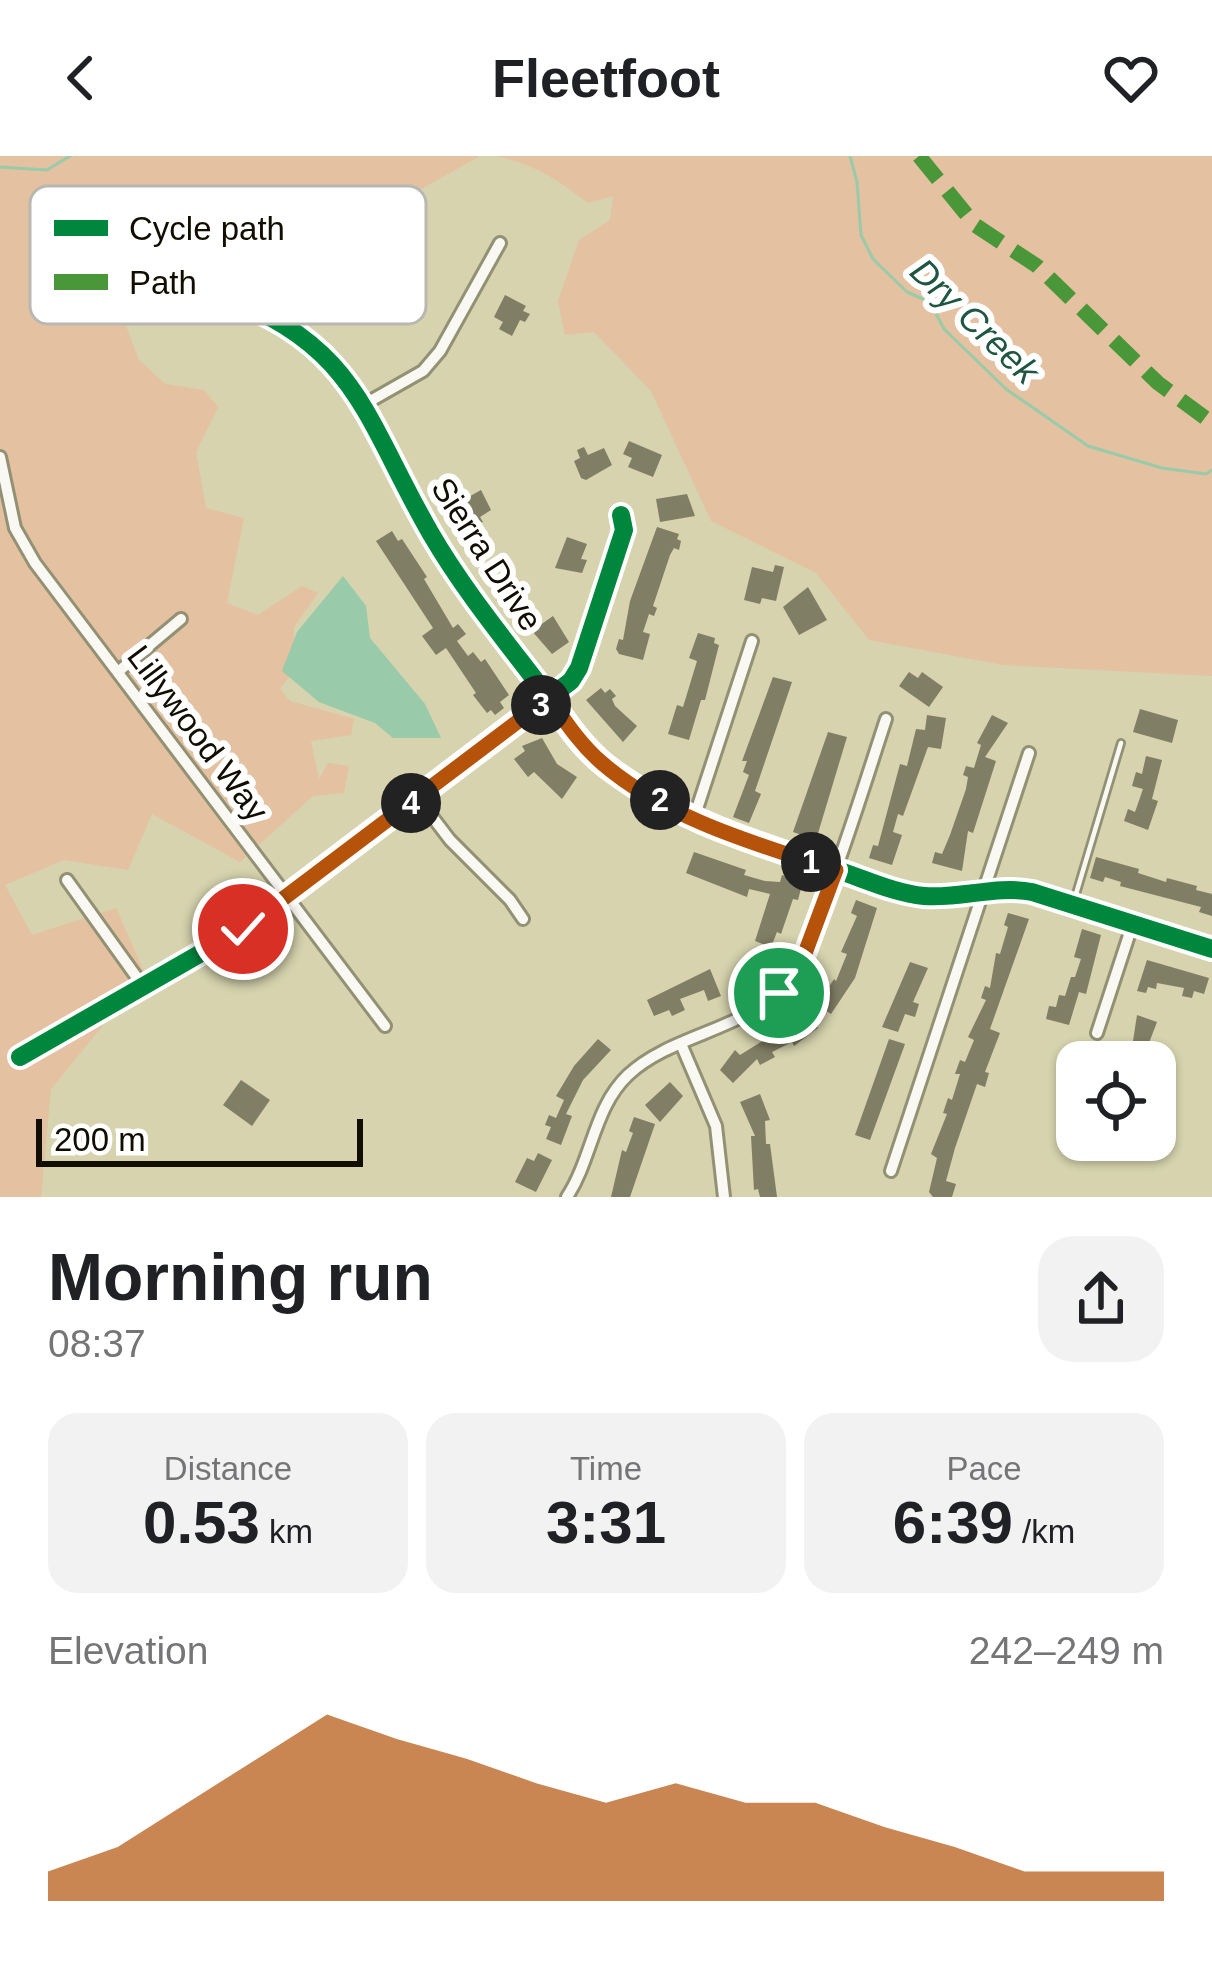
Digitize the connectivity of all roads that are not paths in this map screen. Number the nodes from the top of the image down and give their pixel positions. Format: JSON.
{"nodes":[{"id":1,"x":500,"y":243,"type":"dead end"},
{"id":2,"x":285,"y":324,"type":"edge"},
{"id":3,"x":364,"y":404,"type":"junction"},
{"id":4,"x":0,"y":457,"type":"edge"},
{"id":5,"x":621,"y":514,"type":"dead end"},
{"id":6,"x":181,"y":619,"type":"dead end"},
{"id":7,"x":752,"y":641,"type":"dead end"},
{"id":8,"x":119,"y":671,"type":"junction"},
{"id":9,"x":549,"y":698,"type":"junction"},
{"id":10,"x":886,"y":719,"type":"dead end"},
{"id":11,"x":1121,"y":743,"type":"dead end"},
{"id":12,"x":1029,"y":753,"type":"dead end"},
{"id":13,"x":418,"y":798,"type":"junction"},
{"id":14,"x":694,"y":818,"type":"junction"},
{"id":15,"x":836,"y":870,"type":"junction"},
{"id":16,"x":67,"y":880,"type":"dead end"},
{"id":17,"x":986,"y":892,"type":"junction"},
{"id":18,"x":286,"y":897,"type":"junction"},
{"id":19,"x":1072,"y":904,"type":"junction"},
{"id":20,"x":523,"y":919,"type":"dead end"},
{"id":21,"x":1132,"y":923,"type":"junction"},
{"id":22,"x":1212,"y":949,"type":"edge"},
{"id":23,"x":143,"y":986,"type":"junction"},
{"id":24,"x":385,"y":1026,"type":"dead end"},
{"id":25,"x":1097,"y":1033,"type":"dead end"},
{"id":26,"x":681,"y":1043,"type":"junction"},
{"id":27,"x":20,"y":1057,"type":"dead end"},
{"id":28,"x":891,"y":1171,"type":"dead end"},
{"id":29,"x":567,"y":1197,"type":"edge"},
{"id":30,"x":724,"y":1197,"type":"edge"}],
"edges":[{"from":1,"to":3,"type":"street"},
{"from":2,"to":3,"type":"street","name":"Sierra Drive"},
{"from":3,"to":9,"type":"street","name":"Sierra Drive"},
{"from":4,"to":8,"type":"street","name":"Lillywood Way"},
{"from":5,"to":9,"type":"street"},
{"from":6,"to":8,"type":"street"},
{"from":7,"to":14,"type":"street"},
{"from":8,"to":18,"type":"street","name":"Lillywood Way"},
{"from":9,"to":13,"type":"street"},
{"from":9,"to":14,"type":"street","name":"Sierra Drive"},
{"from":10,"to":15,"type":"street"},
{"from":11,"to":19,"type":"lane"},
{"from":12,"to":17,"type":"street"},
{"from":13,"to":18,"type":"street"},
{"from":13,"to":20,"type":"street"},
{"from":14,"to":15,"type":"street","name":"Sierra Drive"},
{"from":15,"to":17,"type":"street","name":"Sierra Drive"},
{"from":15,"to":26,"type":"street"},
{"from":16,"to":23,"type":"street"},
{"from":17,"to":19,"type":"street","name":"Sierra Drive"},
{"from":17,"to":28,"type":"street"},
{"from":18,"to":23,"type":"street"},
{"from":18,"to":24,"type":"street","name":"Lillywood Way"},
{"from":19,"to":21,"type":"street","name":"Sierra Drive"},
{"from":21,"to":22,"type":"street","name":"Sierra Drive"},
{"from":21,"to":25,"type":"street"},
{"from":23,"to":27,"type":"street"},
{"from":26,"to":29,"type":"street"},
{"from":26,"to":30,"type":"street"}]}
